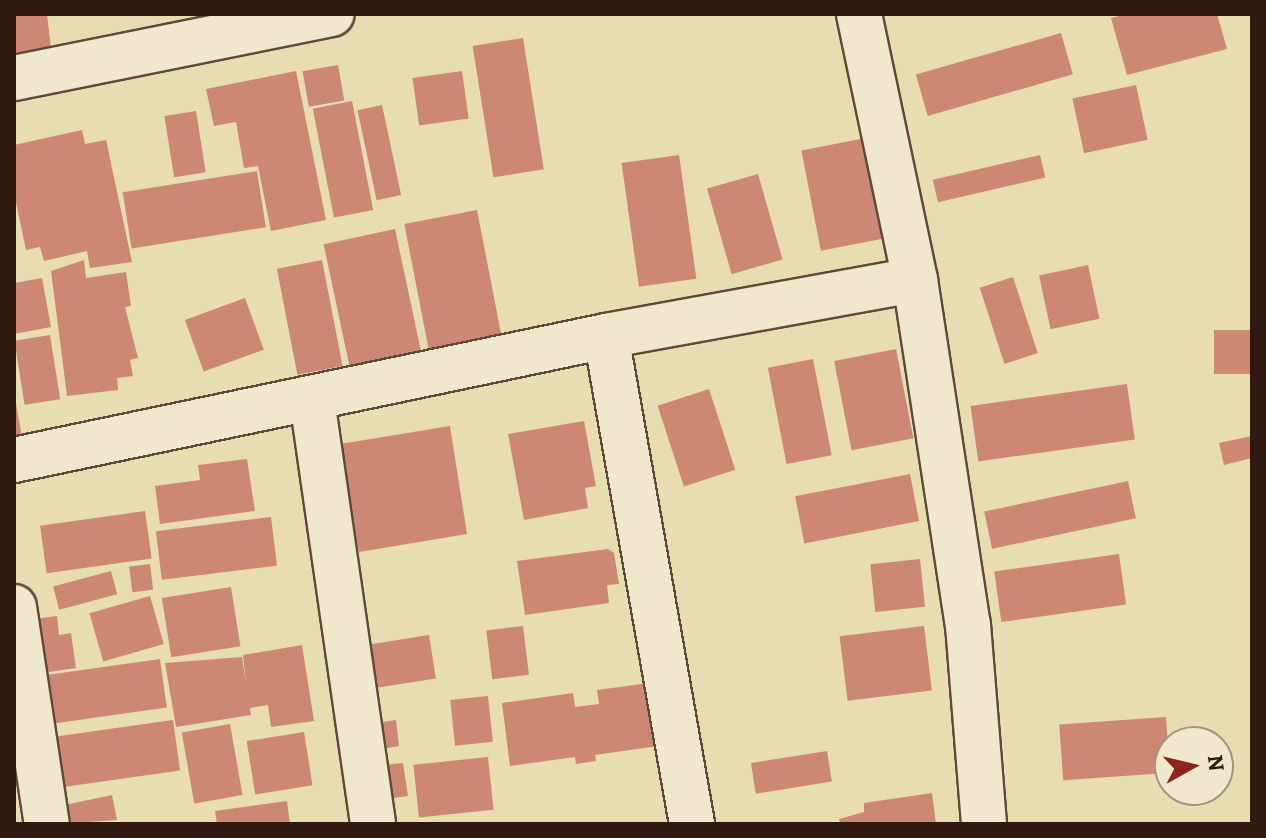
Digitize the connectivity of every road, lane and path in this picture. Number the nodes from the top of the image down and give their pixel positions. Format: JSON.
{"nodes":[{"id":1,"x":332,"y":14,"type":"edge"},
{"id":2,"x":859,"y":14,"type":"edge"},
{"id":3,"x":205,"y":27,"type":"edge"},
{"id":4,"x":14,"y":78,"type":"edge"},
{"id":5,"x":915,"y":280,"type":"junction"},
{"id":6,"x":606,"y":336,"type":"junction"},
{"id":7,"x":312,"y":400,"type":"junction"},
{"id":8,"x":14,"y":460,"type":"edge"},
{"id":9,"x":14,"y":607,"type":"edge"},
{"id":10,"x":47,"y":824,"type":"edge"},
{"id":11,"x":373,"y":824,"type":"edge"},
{"id":12,"x":692,"y":824,"type":"edge"},
{"id":13,"x":984,"y":824,"type":"edge"}],
"edges":[{"from":1,"to":3,"type":"street"},
{"from":2,"to":5,"type":"street"},
{"from":3,"to":4,"type":"street"},
{"from":5,"to":6,"type":"street"},
{"from":5,"to":13,"type":"street"},
{"from":6,"to":7,"type":"street"},
{"from":6,"to":12,"type":"street"},
{"from":7,"to":8,"type":"street"},
{"from":7,"to":11,"type":"street"},
{"from":9,"to":10,"type":"street"}]}
